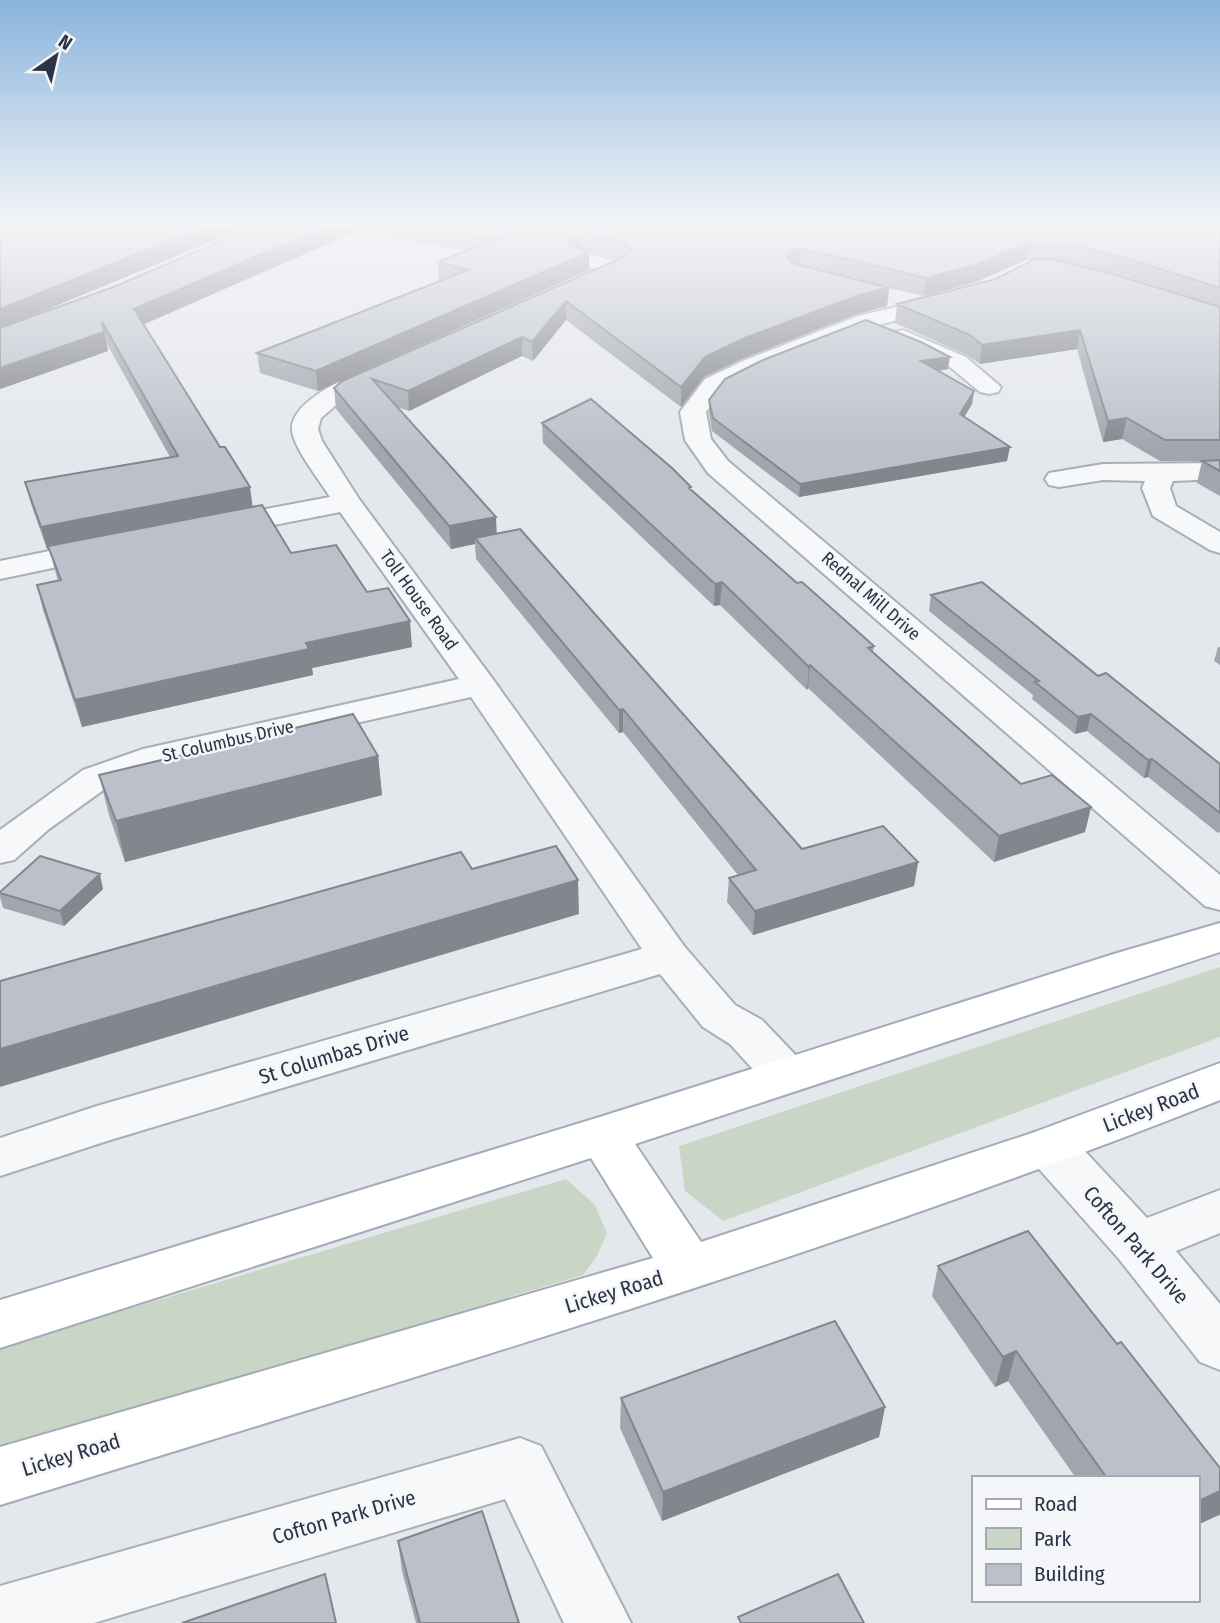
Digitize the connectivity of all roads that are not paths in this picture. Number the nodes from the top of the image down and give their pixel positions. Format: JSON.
{"nodes":[{"id":1,"x":905,"y":300,"type":"edge"},
{"id":2,"x":944,"y":300,"type":"edge"},
{"id":3,"x":922,"y":305,"type":"junction"},
{"id":4,"x":866,"y":321,"type":"junction"},
{"id":5,"x":988,"y":360,"type":"edge"},
{"id":6,"x":958,"y":362,"type":"junction"},
{"id":7,"x":404,"y":364,"type":"edge"},
{"id":8,"x":989,"y":387,"type":"dead end"},
{"id":9,"x":1220,"y":471,"type":"edge"},
{"id":10,"x":1162,"y":473,"type":"junction"},
{"id":11,"x":1059,"y":479,"type":"dead end"},
{"id":12,"x":347,"y":502,"type":"junction"},
{"id":13,"x":187,"y":533,"type":"edge"},
{"id":14,"x":134,"y":544,"type":"edge"},
{"id":15,"x":1220,"y":544,"type":"edge"},
{"id":16,"x":0,"y":570,"type":"edge"},
{"id":17,"x":480,"y":685,"type":"junction"},
{"id":18,"x":0,"y":851,"type":"edge"},
{"id":19,"x":1220,"y":897,"type":"edge"},
{"id":20,"x":1220,"y":937,"type":"edge"},
{"id":21,"x":668,"y":956,"type":"junction"},
{"id":22,"x":786,"y":1075,"type":"junction"},
{"id":23,"x":1220,"y":1081,"type":"edge"},
{"id":24,"x":603,"y":1135,"type":"junction"},
{"id":25,"x":1050,"y":1147,"type":"junction"},
{"id":26,"x":0,"y":1157,"type":"edge"},
{"id":27,"x":1220,"y":1211,"type":"edge"},
{"id":28,"x":1138,"y":1244,"type":"junction"},
{"id":29,"x":689,"y":1269,"type":"junction"},
{"id":30,"x":0,"y":1324,"type":"edge"},
{"id":31,"x":1220,"y":1345,"type":"edge"},
{"id":32,"x":0,"y":1476,"type":"edge"},
{"id":33,"x":0,"y":1619,"type":"edge"},
{"id":34,"x":598,"y":1623,"type":"edge"}],
"edges":[{"from":1,"to":3,"type":"street"},
{"from":2,"to":3,"type":"street","name":"Rednal Mill Drive"},
{"from":3,"to":4,"type":"street","name":"Rednal Mill Drive"},
{"from":4,"to":6,"type":"street"},
{"from":4,"to":19,"type":"street","name":"Rednal Mill Drive"},
{"from":5,"to":6,"type":"street"},
{"from":6,"to":8,"type":"street"},
{"from":7,"to":12,"type":"street","name":"Toll House Road"},
{"from":9,"to":10,"type":"street"},
{"from":10,"to":11,"type":"street"},
{"from":10,"to":15,"type":"street"},
{"from":12,"to":13,"type":"street"},
{"from":12,"to":17,"type":"street","name":"Toll House Road"},
{"from":14,"to":16,"type":"street"},
{"from":17,"to":18,"type":"street","name":"St Columbus Drive"},
{"from":17,"to":21,"type":"street","name":"Toll House Road"},
{"from":20,"to":22,"type":"main road"},
{"from":21,"to":22,"type":"street","name":"Toll House Road"},
{"from":21,"to":26,"type":"street","name":"St Columbas Drive"},
{"from":22,"to":24,"type":"main road"},
{"from":23,"to":25,"type":"main road","name":"Lickey Road"},
{"from":24,"to":29,"type":"main road"},
{"from":24,"to":30,"type":"main road"},
{"from":25,"to":28,"type":"street","name":"Cofton Park Drive"},
{"from":25,"to":29,"type":"main road","name":"Lickey Road"},
{"from":27,"to":28,"type":"street"},
{"from":28,"to":31,"type":"street","name":"Cofton Park Drive"},
{"from":29,"to":32,"type":"main road","name":"Lickey Road"},
{"from":33,"to":34,"type":"street","name":"Cofton Park Drive"}]}
